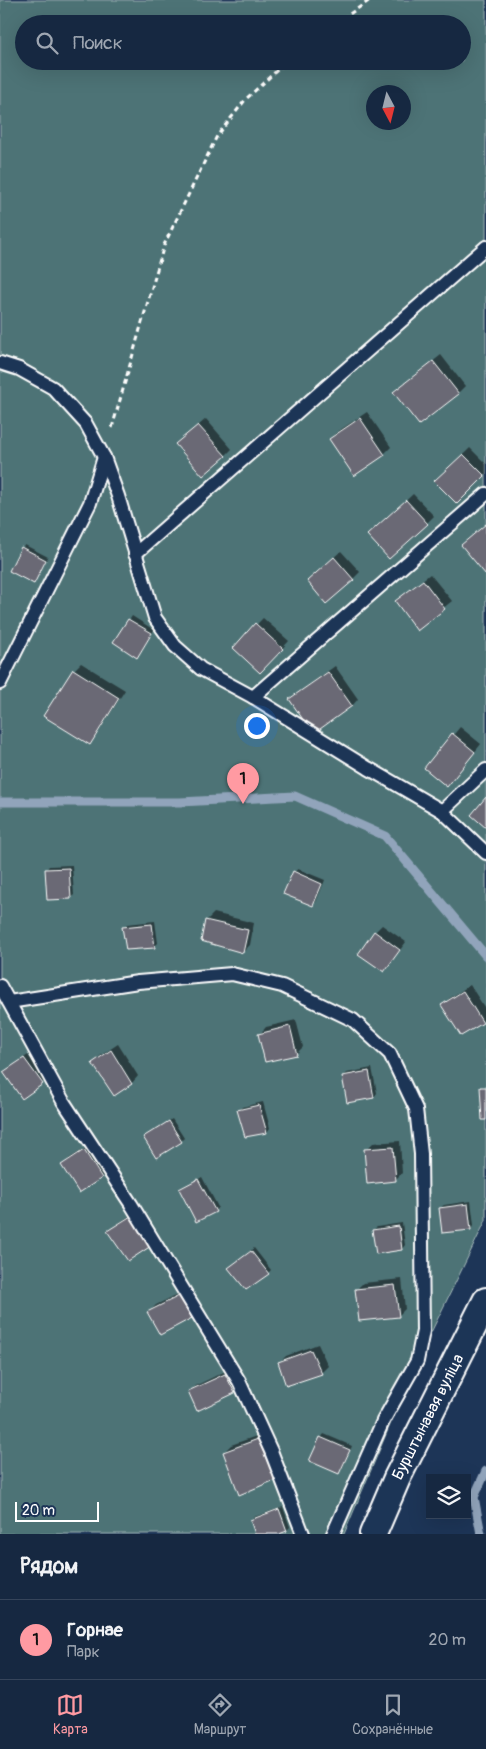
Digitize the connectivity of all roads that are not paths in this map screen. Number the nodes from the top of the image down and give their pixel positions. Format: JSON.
{"nodes":[{"id":1,"x":486,"y":247,"type":"edge"},
{"id":2,"x":0,"y":364,"type":"edge"},
{"id":3,"x":104,"y":457,"type":"junction"},
{"id":4,"x":486,"y":494,"type":"edge"},
{"id":5,"x":135,"y":554,"type":"junction"},
{"id":6,"x":0,"y":683,"type":"edge"},
{"id":7,"x":253,"y":697,"type":"junction"},
{"id":8,"x":486,"y":770,"type":"edge"},
{"id":9,"x":442,"y":811,"type":"junction"},
{"id":10,"x":486,"y":853,"type":"edge"},
{"id":11,"x":0,"y":986,"type":"edge"},
{"id":12,"x":9,"y":1002,"type":"junction"},
{"id":13,"x":486,"y":1301,"type":"edge"},
{"id":14,"x":303,"y":1534,"type":"edge"},
{"id":15,"x":333,"y":1534,"type":"edge"},
{"id":16,"x":372,"y":1534,"type":"edge"}],
"edges":[{"from":1,"to":5,"type":"lane"},
{"from":2,"to":3,"type":"lane"},
{"from":3,"to":5,"type":"lane"},
{"from":3,"to":6,"type":"lane"},
{"from":4,"to":7,"type":"lane"},
{"from":5,"to":7,"type":"lane"},
{"from":7,"to":9,"type":"lane"},
{"from":8,"to":9,"type":"lane"},
{"from":9,"to":10,"type":"lane"},
{"from":11,"to":12,"type":"lane"},
{"from":12,"to":14,"type":"lane"},
{"from":12,"to":15,"type":"lane"},
{"from":13,"to":16,"type":"street","name":"Бурштынавая вуліца"}]}
